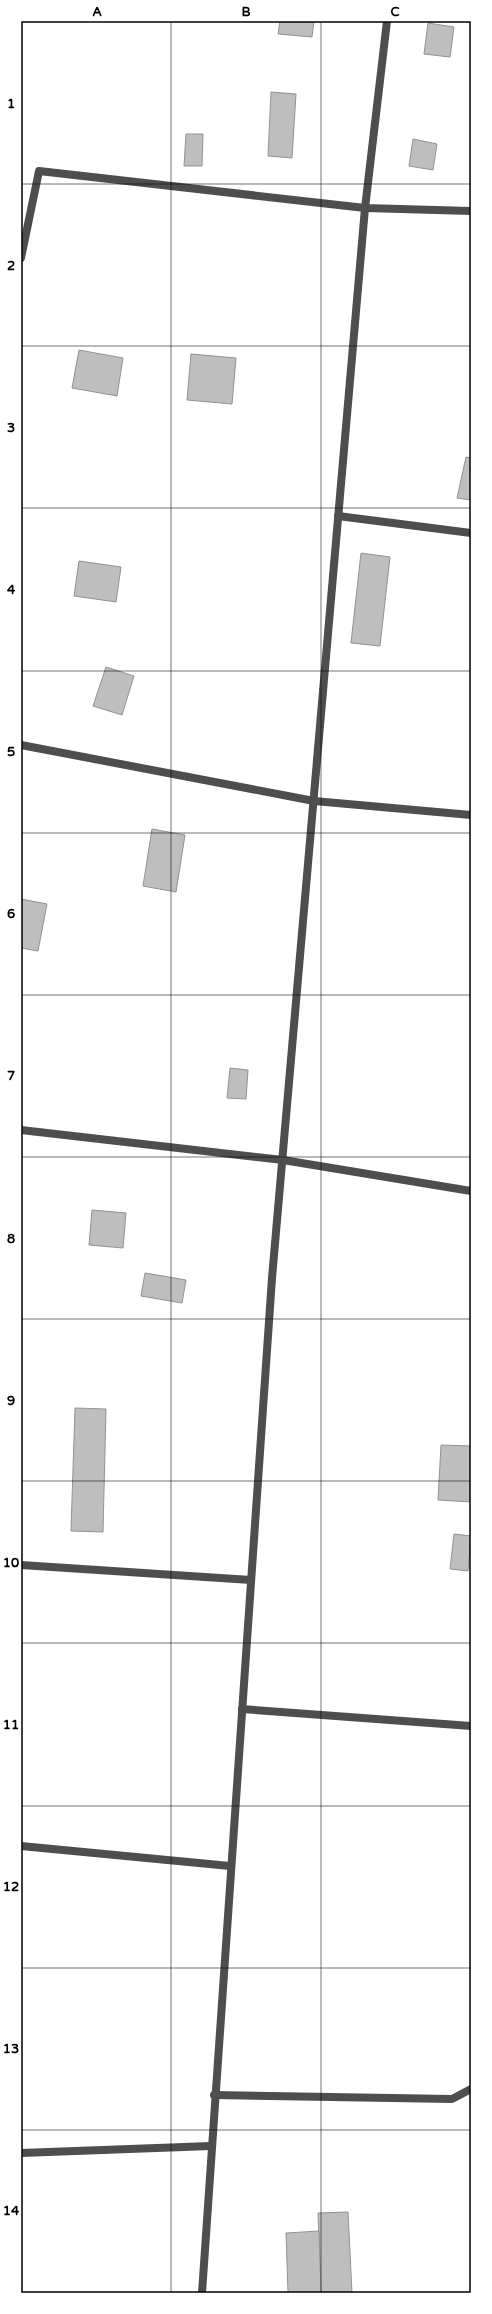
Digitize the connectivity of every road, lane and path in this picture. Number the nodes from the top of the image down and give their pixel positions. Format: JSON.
{"nodes":[{"id":1,"x":387,"y":21,"type":"edge"},
{"id":2,"x":365,"y":208,"type":"junction"},
{"id":3,"x":471,"y":211,"type":"edge"},
{"id":4,"x":21,"y":258,"type":"edge"},
{"id":5,"x":338,"y":516,"type":"junction"},
{"id":6,"x":471,"y":533,"type":"edge"},
{"id":7,"x":21,"y":745,"type":"edge"},
{"id":8,"x":314,"y":801,"type":"junction"},
{"id":9,"x":471,"y":815,"type":"edge"},
{"id":10,"x":21,"y":1130,"type":"edge"},
{"id":11,"x":283,"y":1160,"type":"junction"},
{"id":12,"x":471,"y":1191,"type":"edge"},
{"id":13,"x":21,"y":1566,"type":"edge"},
{"id":14,"x":251,"y":1580,"type":"junction"},
{"id":15,"x":242,"y":1709,"type":"junction"},
{"id":16,"x":471,"y":1726,"type":"edge"},
{"id":17,"x":21,"y":1846,"type":"edge"},
{"id":18,"x":230,"y":1866,"type":"junction"},
{"id":19,"x":471,"y":2089,"type":"edge"},
{"id":20,"x":214,"y":2095,"type":"junction"},
{"id":21,"x":211,"y":2146,"type":"junction"},
{"id":22,"x":21,"y":2154,"type":"edge"},
{"id":23,"x":202,"y":2293,"type":"edge"}],
"edges":[{"from":1,"to":2,"type":"street"},
{"from":2,"to":3,"type":"street"},
{"from":2,"to":4,"type":"street"},
{"from":2,"to":5,"type":"street"},
{"from":5,"to":6,"type":"street"},
{"from":5,"to":8,"type":"street"},
{"from":7,"to":8,"type":"street"},
{"from":8,"to":9,"type":"street"},
{"from":8,"to":11,"type":"street"},
{"from":10,"to":11,"type":"street"},
{"from":11,"to":12,"type":"street"},
{"from":11,"to":14,"type":"street"},
{"from":13,"to":14,"type":"street"},
{"from":14,"to":15,"type":"street"},
{"from":15,"to":16,"type":"street"},
{"from":15,"to":18,"type":"street"},
{"from":17,"to":18,"type":"street"},
{"from":18,"to":20,"type":"street"},
{"from":19,"to":20,"type":"street"},
{"from":20,"to":21,"type":"street"},
{"from":21,"to":22,"type":"street"},
{"from":21,"to":23,"type":"street"}]}
